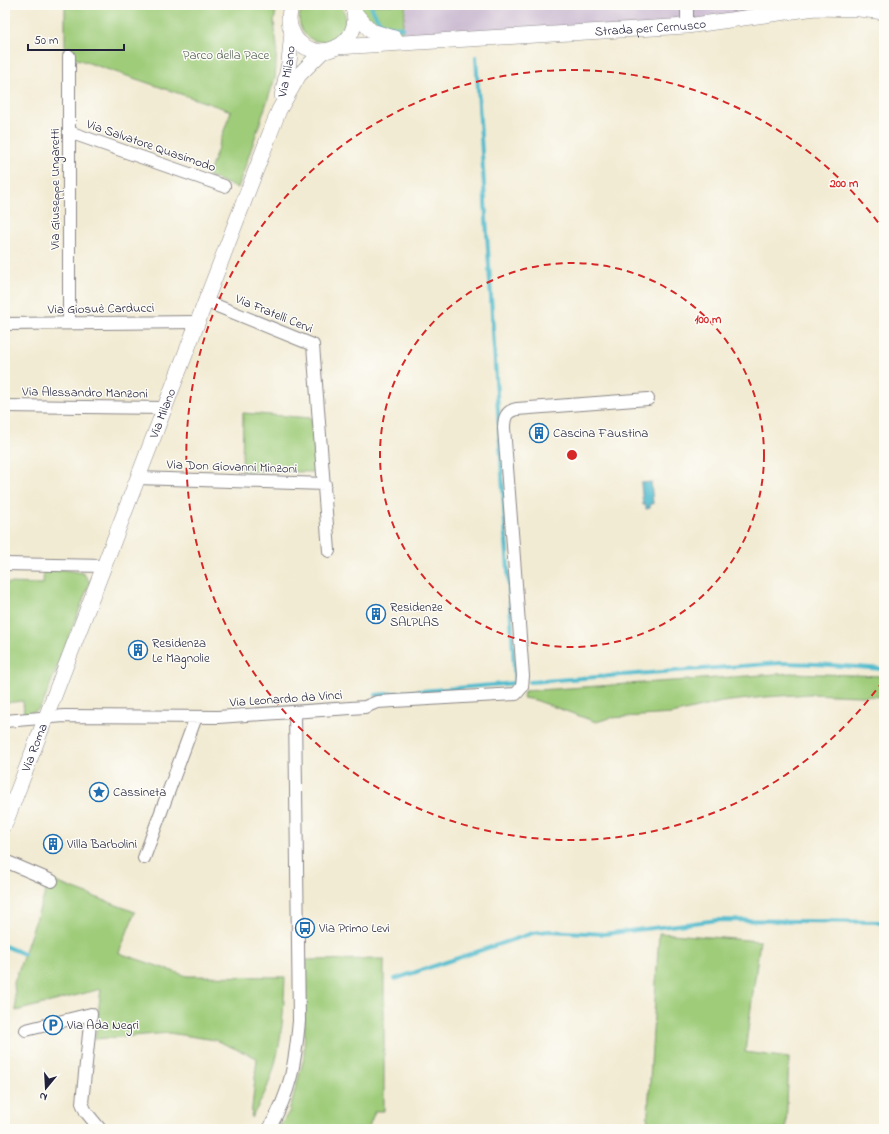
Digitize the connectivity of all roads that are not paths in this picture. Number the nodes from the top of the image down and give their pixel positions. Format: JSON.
{"nodes":[{"id":1,"x":292,"y":5,"type":"edge"},
{"id":2,"x":687,"y":5,"type":"edge"},
{"id":3,"x":353,"y":8,"type":"edge"},
{"id":4,"x":884,"y":12,"type":"edge"},
{"id":5,"x":687,"y":26,"type":"junction"},
{"id":6,"x":292,"y":31,"type":"junction"},
{"id":7,"x":417,"y":42,"type":"junction"},
{"id":8,"x":330,"y":49,"type":"junction"},
{"id":9,"x":69,"y":56,"type":"dead end"},
{"id":10,"x":279,"y":110,"type":"junction"},
{"id":11,"x":69,"y":132,"type":"junction"},
{"id":12,"x":224,"y":186,"type":"dead end"},
{"id":13,"x":205,"y":302,"type":"junction"},
{"id":14,"x":197,"y":322,"type":"junction"},
{"id":15,"x":69,"y":323,"type":"junction"},
{"id":16,"x":5,"y":324,"type":"edge"},
{"id":17,"x":648,"y":399,"type":"dead end"},
{"id":18,"x":5,"y":406,"type":"edge"},
{"id":19,"x":164,"y":408,"type":"junction"},
{"id":20,"x":137,"y":478,"type":"junction"},
{"id":21,"x":325,"y":484,"type":"junction"},
{"id":22,"x":329,"y":551,"type":"dead end"},
{"id":23,"x":5,"y":564,"type":"edge"},
{"id":24,"x":104,"y":566,"type":"junction"},
{"id":25,"x":295,"y":712,"type":"junction"},
{"id":26,"x":46,"y":717,"type":"junction"},
{"id":27,"x":196,"y":717,"type":"junction"},
{"id":28,"x":5,"y":721,"type":"edge"},
{"id":29,"x":5,"y":824,"type":"edge"},
{"id":30,"x":144,"y":858,"type":"dead end"},
{"id":31,"x":5,"y":861,"type":"edge"},
{"id":32,"x":52,"y":880,"type":"dead end"},
{"id":33,"x":26,"y":1030,"type":"dead end"},
{"id":34,"x":100,"y":1129,"type":"edge"},
{"id":35,"x":268,"y":1129,"type":"edge"}],
"edges":[{"from":1,"to":6,"type":"street","name":"Via Milano"},
{"from":2,"to":5,"type":"street"},
{"from":3,"to":7,"type":"street","name":"Strada per Cernusco"},
{"from":3,"to":8,"type":"street","name":"Via Milano"},
{"from":4,"to":5,"type":"street","name":"Strada per Cernusco"},
{"from":5,"to":7,"type":"street","name":"Strada per Cernusco"},
{"from":6,"to":8,"type":"street","name":"Via Milano"},
{"from":6,"to":10,"type":"street","name":"Via Milano"},
{"from":7,"to":8,"type":"street","name":"Strada per Cernusco"},
{"from":8,"to":10,"type":"street","name":"Via Milano"},
{"from":9,"to":11,"type":"street","name":"Via Giuseppe Ungaretti"},
{"from":10,"to":13,"type":"street","name":"Via Milano"},
{"from":11,"to":12,"type":"street","name":"Via Salvatore Quasimodo"},
{"from":11,"to":15,"type":"street","name":"Via Giuseppe Ungaretti"},
{"from":13,"to":14,"type":"street","name":"Via Milano"},
{"from":13,"to":21,"type":"street","name":"Via Fratelli Cervi"},
{"from":14,"to":15,"type":"street","name":"Via Giosuè Carducci"},
{"from":14,"to":19,"type":"street","name":"Via Milano"},
{"from":15,"to":16,"type":"street","name":"Via Giosuè Carducci"},
{"from":17,"to":25,"type":"street","name":"Via Leonardo da Vinci"},
{"from":18,"to":19,"type":"street","name":"Via Alessandro Manzoni"},
{"from":19,"to":20,"type":"street","name":"Via Milano"},
{"from":20,"to":21,"type":"street","name":"Via Don Giovanni Minzoni"},
{"from":20,"to":24,"type":"street","name":"Via Milano"},
{"from":21,"to":22,"type":"street"},
{"from":23,"to":24,"type":"street"},
{"from":24,"to":26,"type":"street","name":"Via Milano"},
{"from":25,"to":27,"type":"street","name":"Via Leonardo da Vinci"},
{"from":25,"to":35,"type":"street"},
{"from":26,"to":27,"type":"street","name":"Via Leonardo da Vinci"},
{"from":26,"to":28,"type":"street","name":"Via Leonardo da Vinci"},
{"from":26,"to":29,"type":"street","name":"Via Roma"},
{"from":27,"to":30,"type":"street"},
{"from":31,"to":32,"type":"street"},
{"from":33,"to":34,"type":"street"}]}
